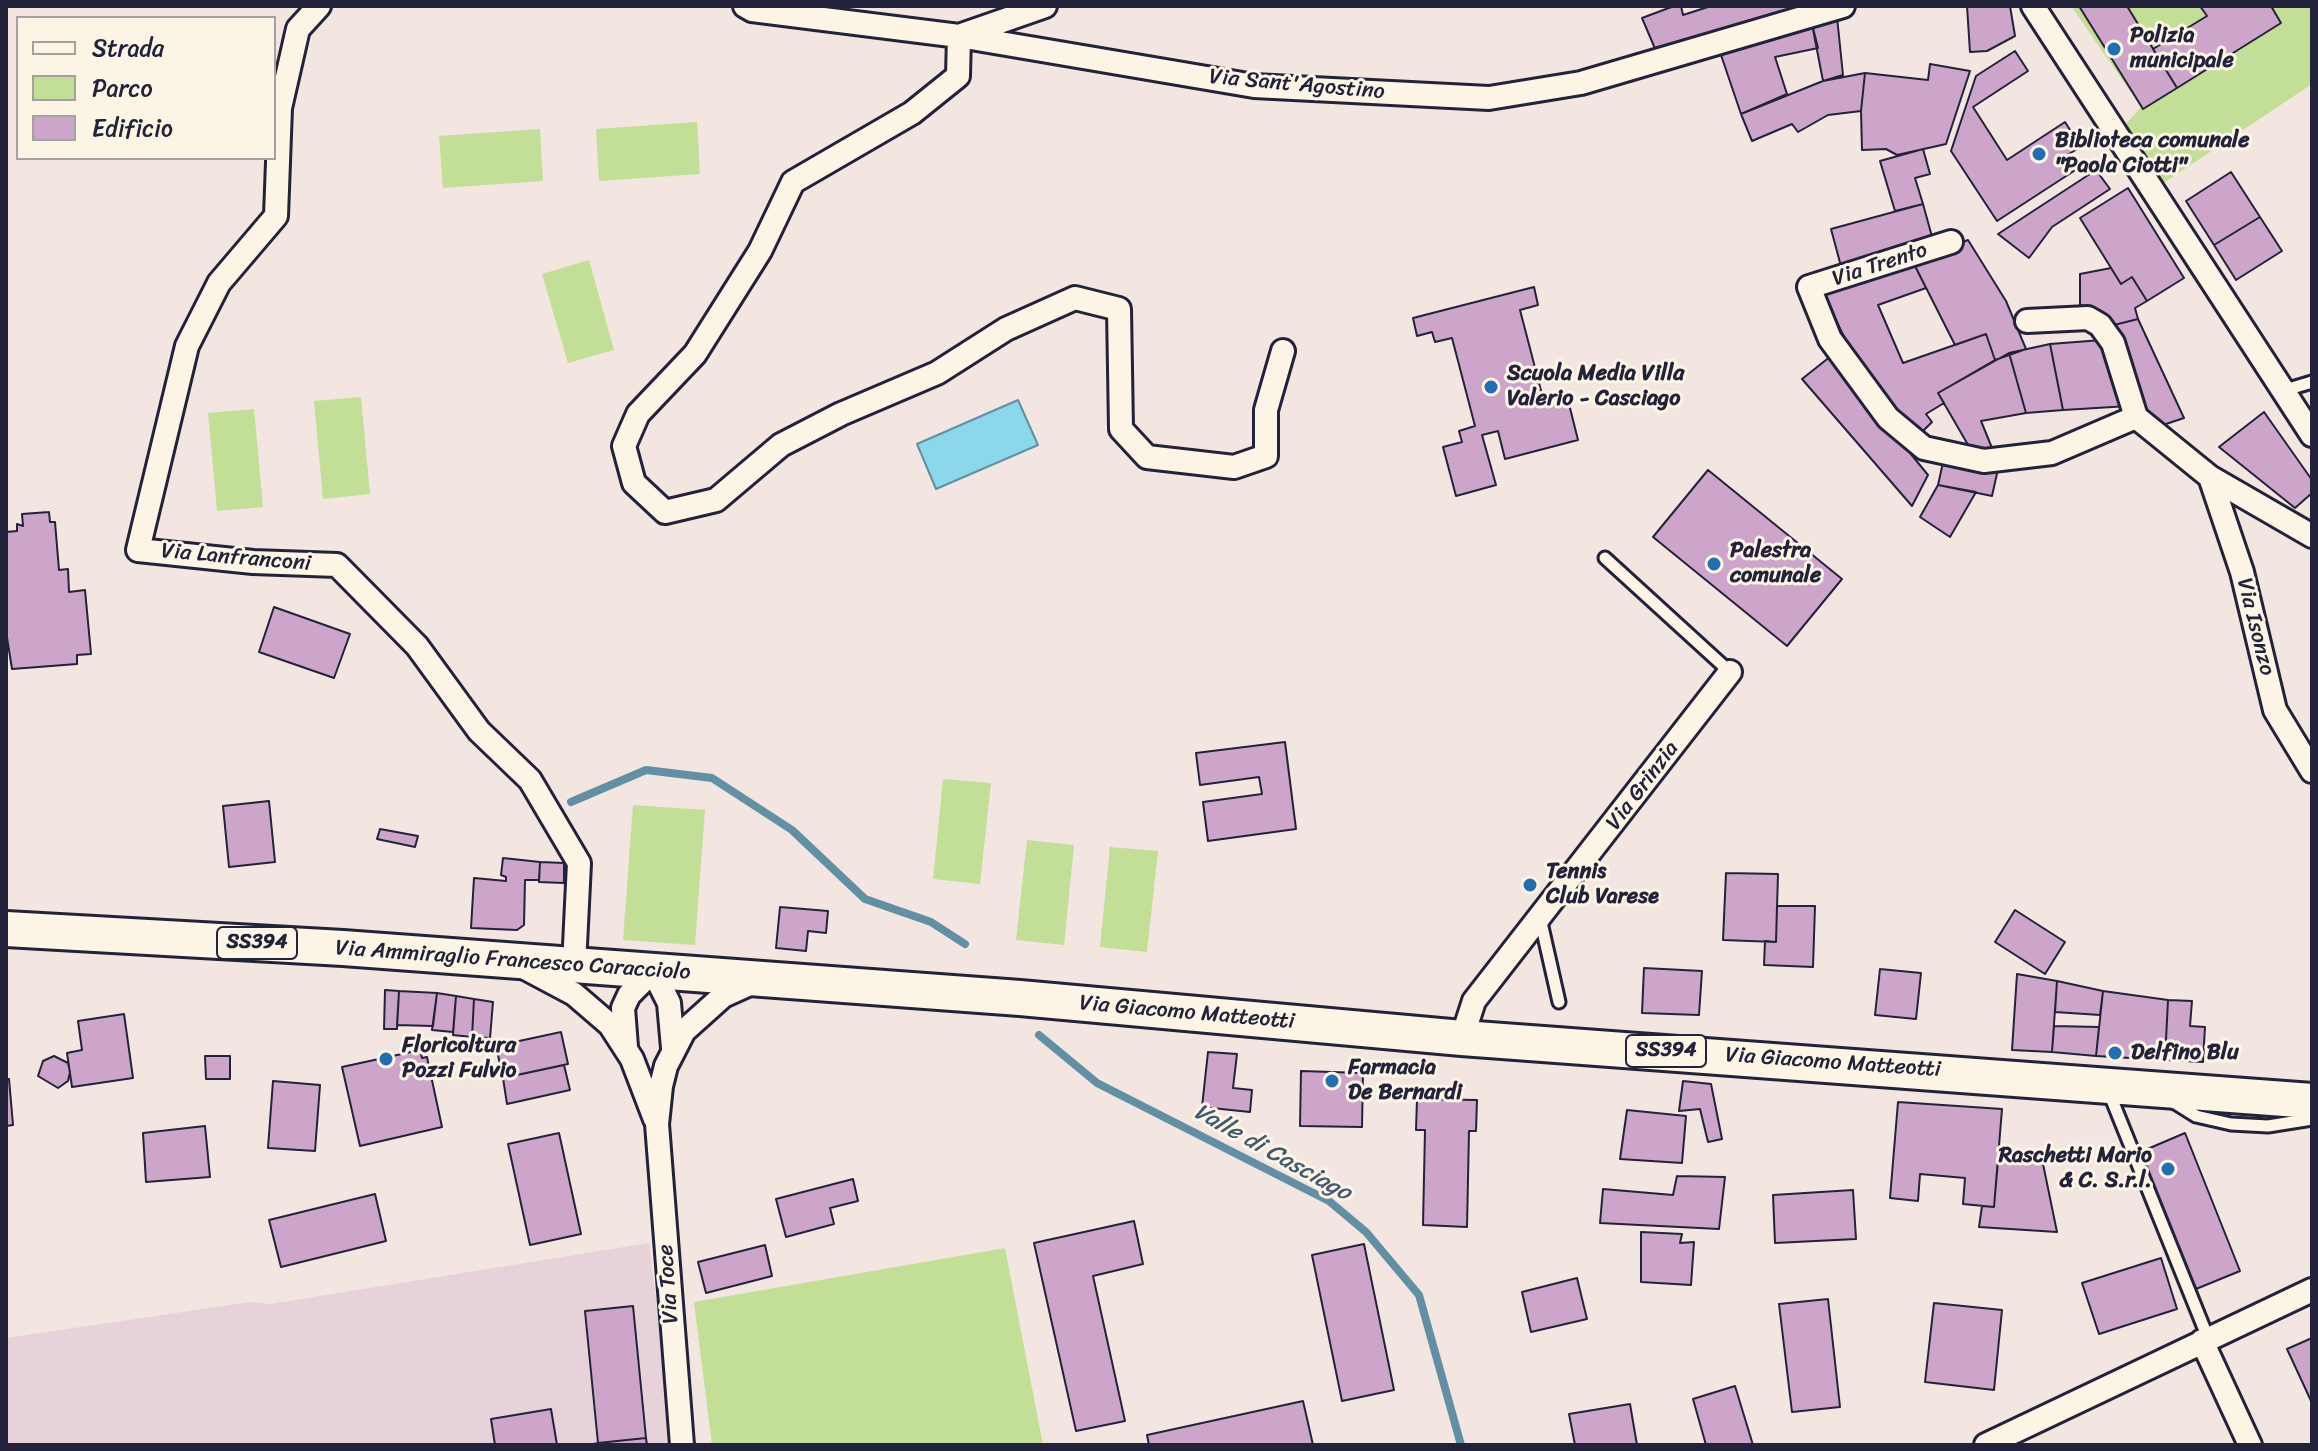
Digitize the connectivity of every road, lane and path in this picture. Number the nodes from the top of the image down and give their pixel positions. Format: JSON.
{"nodes":[{"id":1,"x":319,"y":6,"type":"edge"},
{"id":2,"x":745,"y":6,"type":"edge"},
{"id":3,"x":1045,"y":6,"type":"edge"},
{"id":4,"x":1843,"y":6,"type":"edge"},
{"id":5,"x":2038,"y":13,"type":"edge"},
{"id":6,"x":959,"y":36,"type":"junction"},
{"id":7,"x":1951,"y":242,"type":"dead end"},
{"id":8,"x":2027,"y":321,"type":"dead end"},
{"id":9,"x":1283,"y":351,"type":"dead end"},
{"id":10,"x":2312,"y":382,"type":"edge"},
{"id":11,"x":2281,"y":391,"type":"junction"},
{"id":12,"x":2136,"y":417,"type":"junction"},
{"id":13,"x":2312,"y":435,"type":"edge"},
{"id":14,"x":2210,"y":477,"type":"junction"},
{"id":15,"x":2312,"y":536,"type":"edge"},
{"id":16,"x":1605,"y":558,"type":"dead end"},
{"id":17,"x":1730,"y":672,"type":"joint"},
{"id":18,"x":2312,"y":771,"type":"edge"},
{"id":19,"x":1540,"y":917,"type":"junction"},
{"id":20,"x":6,"y":929,"type":"edge"},
{"id":21,"x":507,"y":961,"type":"junction"},
{"id":22,"x":574,"y":966,"type":"junction"},
{"id":23,"x":653,"y":971,"type":"junction"},
{"id":24,"x":762,"y":980,"type":"junction"},
{"id":25,"x":1020,"y":998,"type":"joint"},
{"id":26,"x":1559,"y":1002,"type":"dead end"},
{"id":27,"x":1462,"y":1038,"type":"junction"},
{"id":28,"x":626,"y":1048,"type":"junction"},
{"id":29,"x":673,"y":1048,"type":"junction"},
{"id":30,"x":2105,"y":1083,"type":"junction"},
{"id":31,"x":2152,"y":1087,"type":"junction"},
{"id":32,"x":2312,"y":1101,"type":"edge"},
{"id":33,"x":2312,"y":1119,"type":"edge"},
{"id":34,"x":657,"y":1124,"type":"junction"},
{"id":35,"x":2312,"y":1290,"type":"edge"},
{"id":36,"x":2205,"y":1340,"type":"junction"},
{"id":37,"x":682,"y":1445,"type":"edge"},
{"id":38,"x":1986,"y":1445,"type":"edge"},
{"id":39,"x":2250,"y":1445,"type":"edge"}],
"edges":[{"from":1,"to":22,"type":"street","name":"Via Lanfranconi"},
{"from":2,"to":6,"type":"street","name":"Via Sant'Agostino"},
{"from":3,"to":6,"type":"street"},
{"from":4,"to":6,"type":"street","name":"Via Sant'Agostino"},
{"from":5,"to":11,"type":"street"},
{"from":6,"to":9,"type":"street"},
{"from":7,"to":12,"type":"street","name":"Via Trento"},
{"from":8,"to":12,"type":"street"},
{"from":10,"to":11,"type":"lane"},
{"from":11,"to":13,"type":"street"},
{"from":12,"to":14,"type":"street"},
{"from":14,"to":15,"type":"street"},
{"from":14,"to":18,"type":"street","name":"Via Isonzo"},
{"from":16,"to":17,"type":"lane","name":"Via Grinzia"},
{"from":17,"to":19,"type":"street","name":"Via Grinzia"},
{"from":19,"to":26,"type":"lane"},
{"from":19,"to":27,"type":"street","name":"Via Grinzia"},
{"from":20,"to":21,"type":"main road","name":"Via Ammiraglio Francesco Caracciolo","number":"SS394"},
{"from":21,"to":22,"type":"main road","name":"Via Ammiraglio Francesco Caracciolo","number":"SS394"},
{"from":21,"to":28,"type":"street","name":"Via Toce"},
{"from":22,"to":23,"type":"main road","name":"Via Ammiraglio Francesco Caracciolo","number":"SS394"},
{"from":23,"to":24,"type":"main road","name":"Via Ammiraglio Francesco Caracciolo","number":"SS394"},
{"from":23,"to":28,"type":"street","name":"Via Toce"},
{"from":23,"to":29,"type":"street","name":"Via Toce"},
{"from":24,"to":25,"type":"main road","name":"Via Ammiraglio Francesco Caracciolo","number":"SS394"},
{"from":24,"to":29,"type":"street","name":"Via Toce"},
{"from":25,"to":27,"type":"main road","name":"Via Giacomo Matteotti","number":"SS394"},
{"from":27,"to":30,"type":"main road","name":"Via Giacomo Matteotti","number":"SS394"},
{"from":28,"to":34,"type":"street","name":"Via Toce"},
{"from":29,"to":34,"type":"street","name":"Via Toce"},
{"from":30,"to":31,"type":"main road","name":"Via Giacomo Matteotti","number":"SS394"},
{"from":30,"to":36,"type":"lane"},
{"from":31,"to":32,"type":"main road","name":"Via Giacomo Matteotti","number":"SS394"},
{"from":31,"to":33,"type":"lane"},
{"from":34,"to":37,"type":"street","name":"Via Toce"},
{"from":35,"to":36,"type":"street"},
{"from":36,"to":38,"type":"street"},
{"from":36,"to":39,"type":"street"}]}
